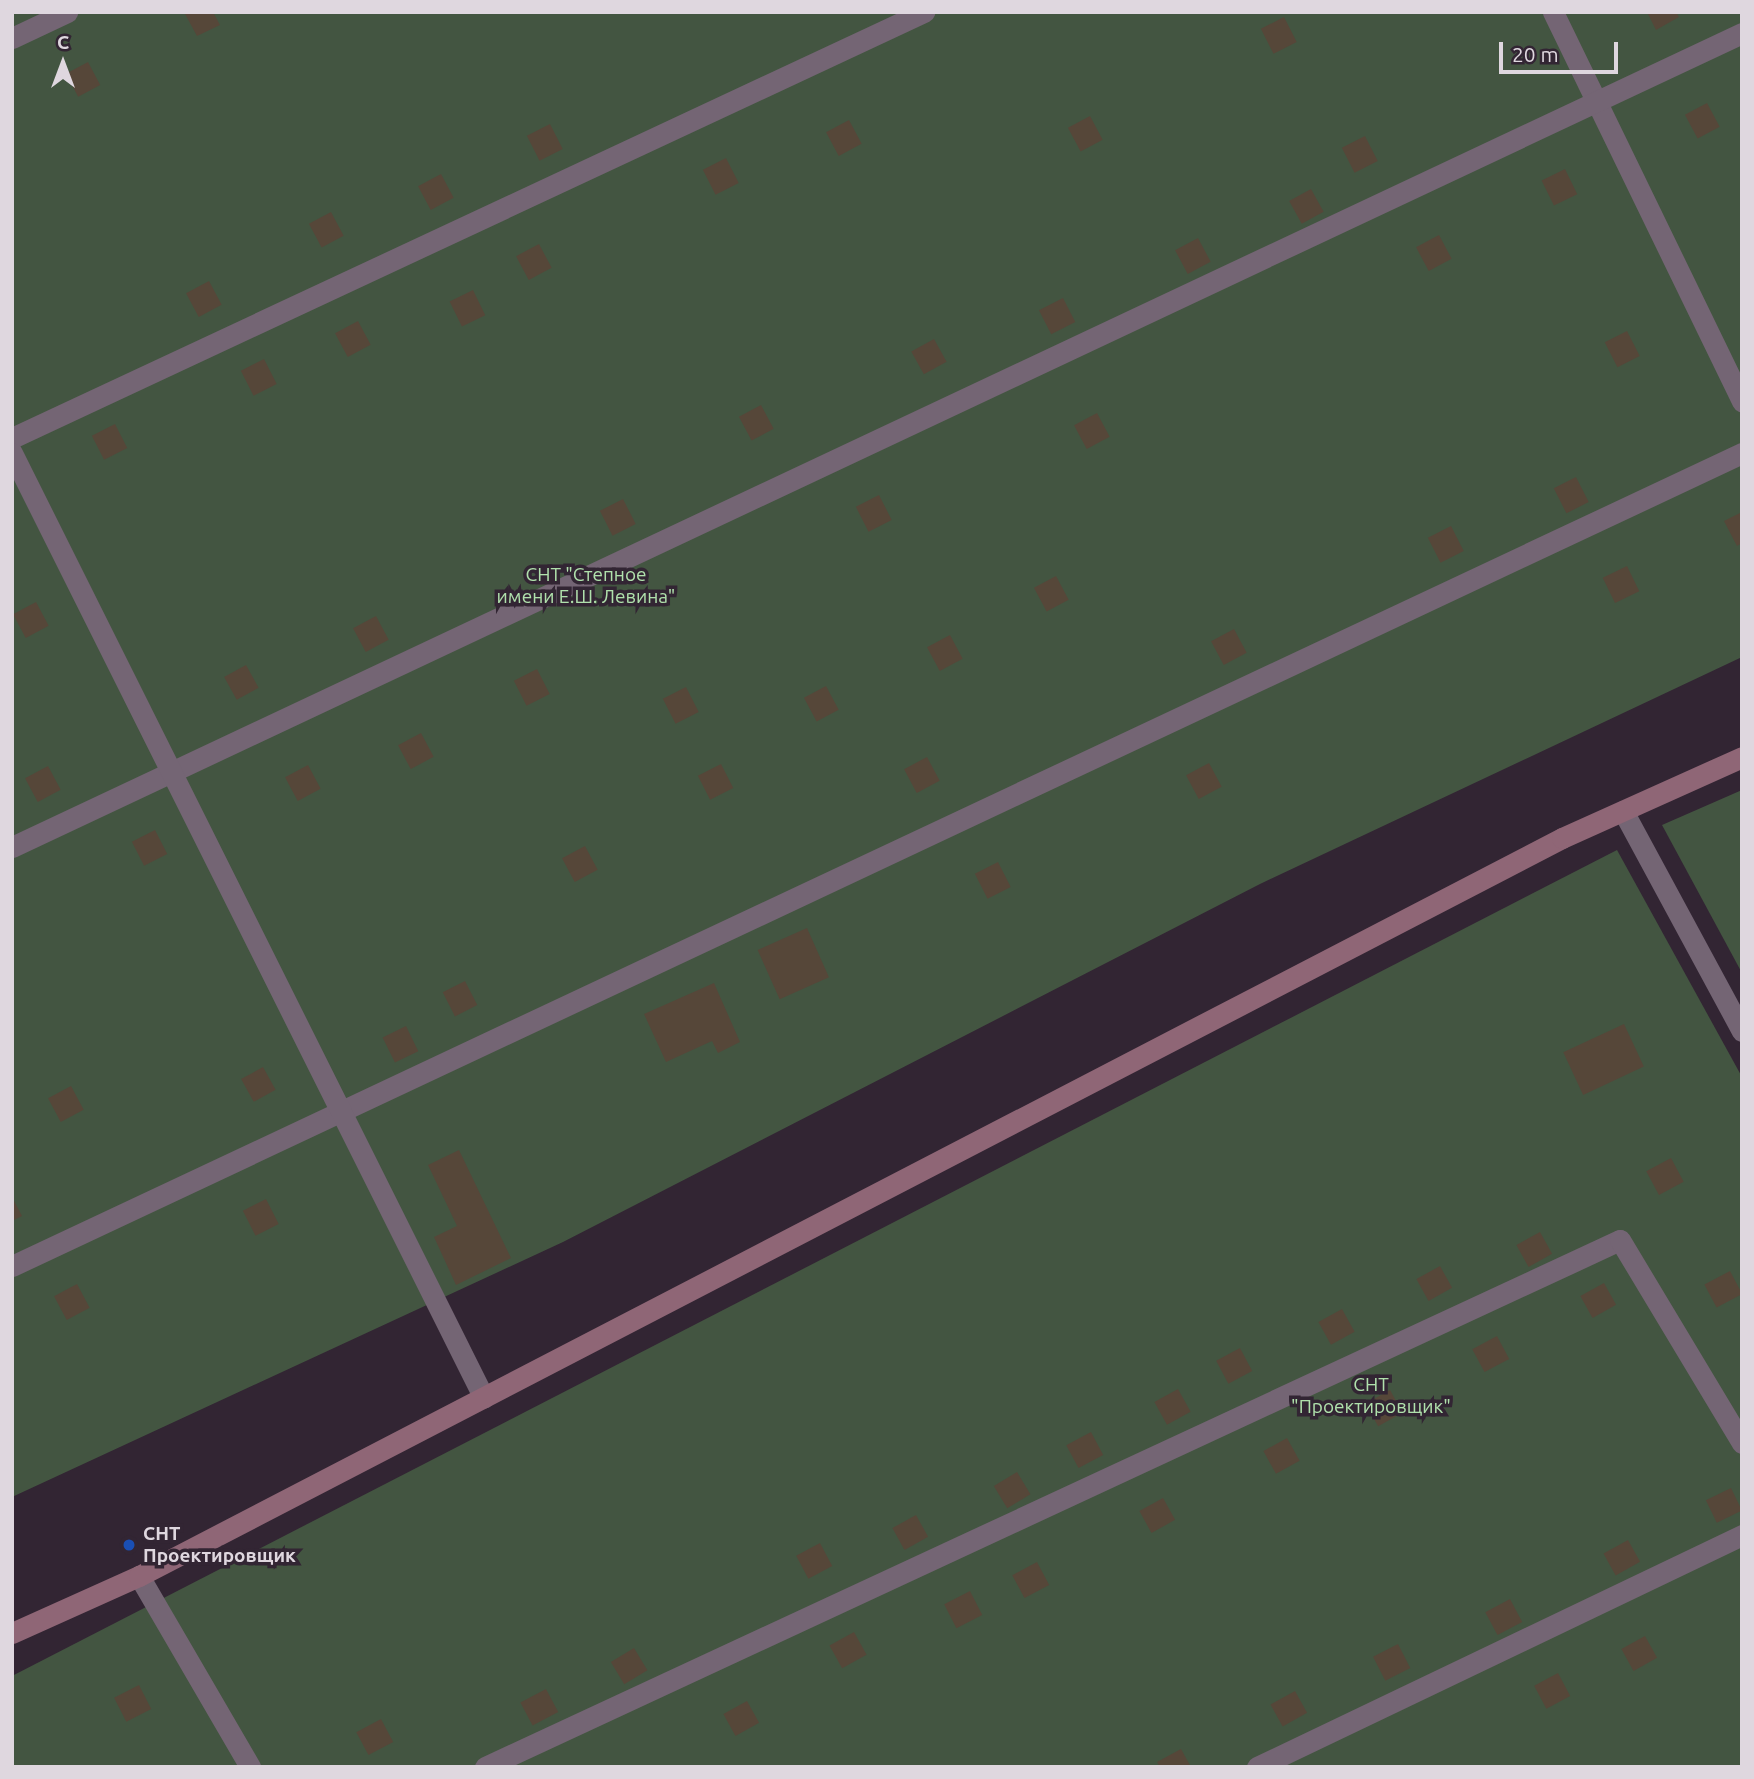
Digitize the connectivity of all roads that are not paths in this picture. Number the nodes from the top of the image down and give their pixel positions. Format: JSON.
{"nodes":[{"id":1,"x":68,"y":12,"type":"edge"},
{"id":2,"x":924,"y":12,"type":"edge"},
{"id":3,"x":1553,"y":12,"type":"edge"},
{"id":4,"x":1742,"y":33,"type":"edge"},
{"id":5,"x":12,"y":38,"type":"edge"},
{"id":6,"x":1596,"y":101,"type":"junction"},
{"id":7,"x":1742,"y":402,"type":"edge"},
{"id":8,"x":12,"y":438,"type":"edge"},
{"id":9,"x":12,"y":453,"type":"edge"},
{"id":10,"x":1742,"y":453,"type":"edge"},
{"id":11,"x":1742,"y":757,"type":"edge"},
{"id":12,"x":167,"y":774,"type":"junction"},
{"id":13,"x":1623,"y":811,"type":"junction"},
{"id":14,"x":12,"y":847,"type":"edge"},
{"id":15,"x":1742,"y":1031,"type":"edge"},
{"id":16,"x":339,"y":1114,"type":"junction"},
{"id":17,"x":12,"y":1266,"type":"edge"},
{"id":18,"x":484,"y":1398,"type":"junction"},
{"id":19,"x":1742,"y":1443,"type":"edge"},
{"id":20,"x":1742,"y":1535,"type":"edge"},
{"id":21,"x":139,"y":1576,"type":"junction"},
{"id":22,"x":12,"y":1633,"type":"edge"},
{"id":23,"x":250,"y":1767,"type":"edge"},
{"id":24,"x":485,"y":1767,"type":"edge"},
{"id":25,"x":1257,"y":1767,"type":"edge"}],
"edges":[{"from":1,"to":5,"type":"street"},
{"from":2,"to":8,"type":"street"},
{"from":3,"to":6,"type":"street"},
{"from":4,"to":6,"type":"street"},
{"from":6,"to":7,"type":"street"},
{"from":6,"to":12,"type":"street"},
{"from":9,"to":12,"type":"street"},
{"from":10,"to":16,"type":"street"},
{"from":11,"to":13,"type":"street"},
{"from":12,"to":14,"type":"street"},
{"from":12,"to":16,"type":"street"},
{"from":13,"to":15,"type":"street"},
{"from":13,"to":18,"type":"street"},
{"from":16,"to":17,"type":"street"},
{"from":16,"to":18,"type":"street"},
{"from":18,"to":21,"type":"street"},
{"from":19,"to":24,"type":"street"},
{"from":20,"to":25,"type":"street"},
{"from":21,"to":22,"type":"street"},
{"from":21,"to":23,"type":"street"}]}
